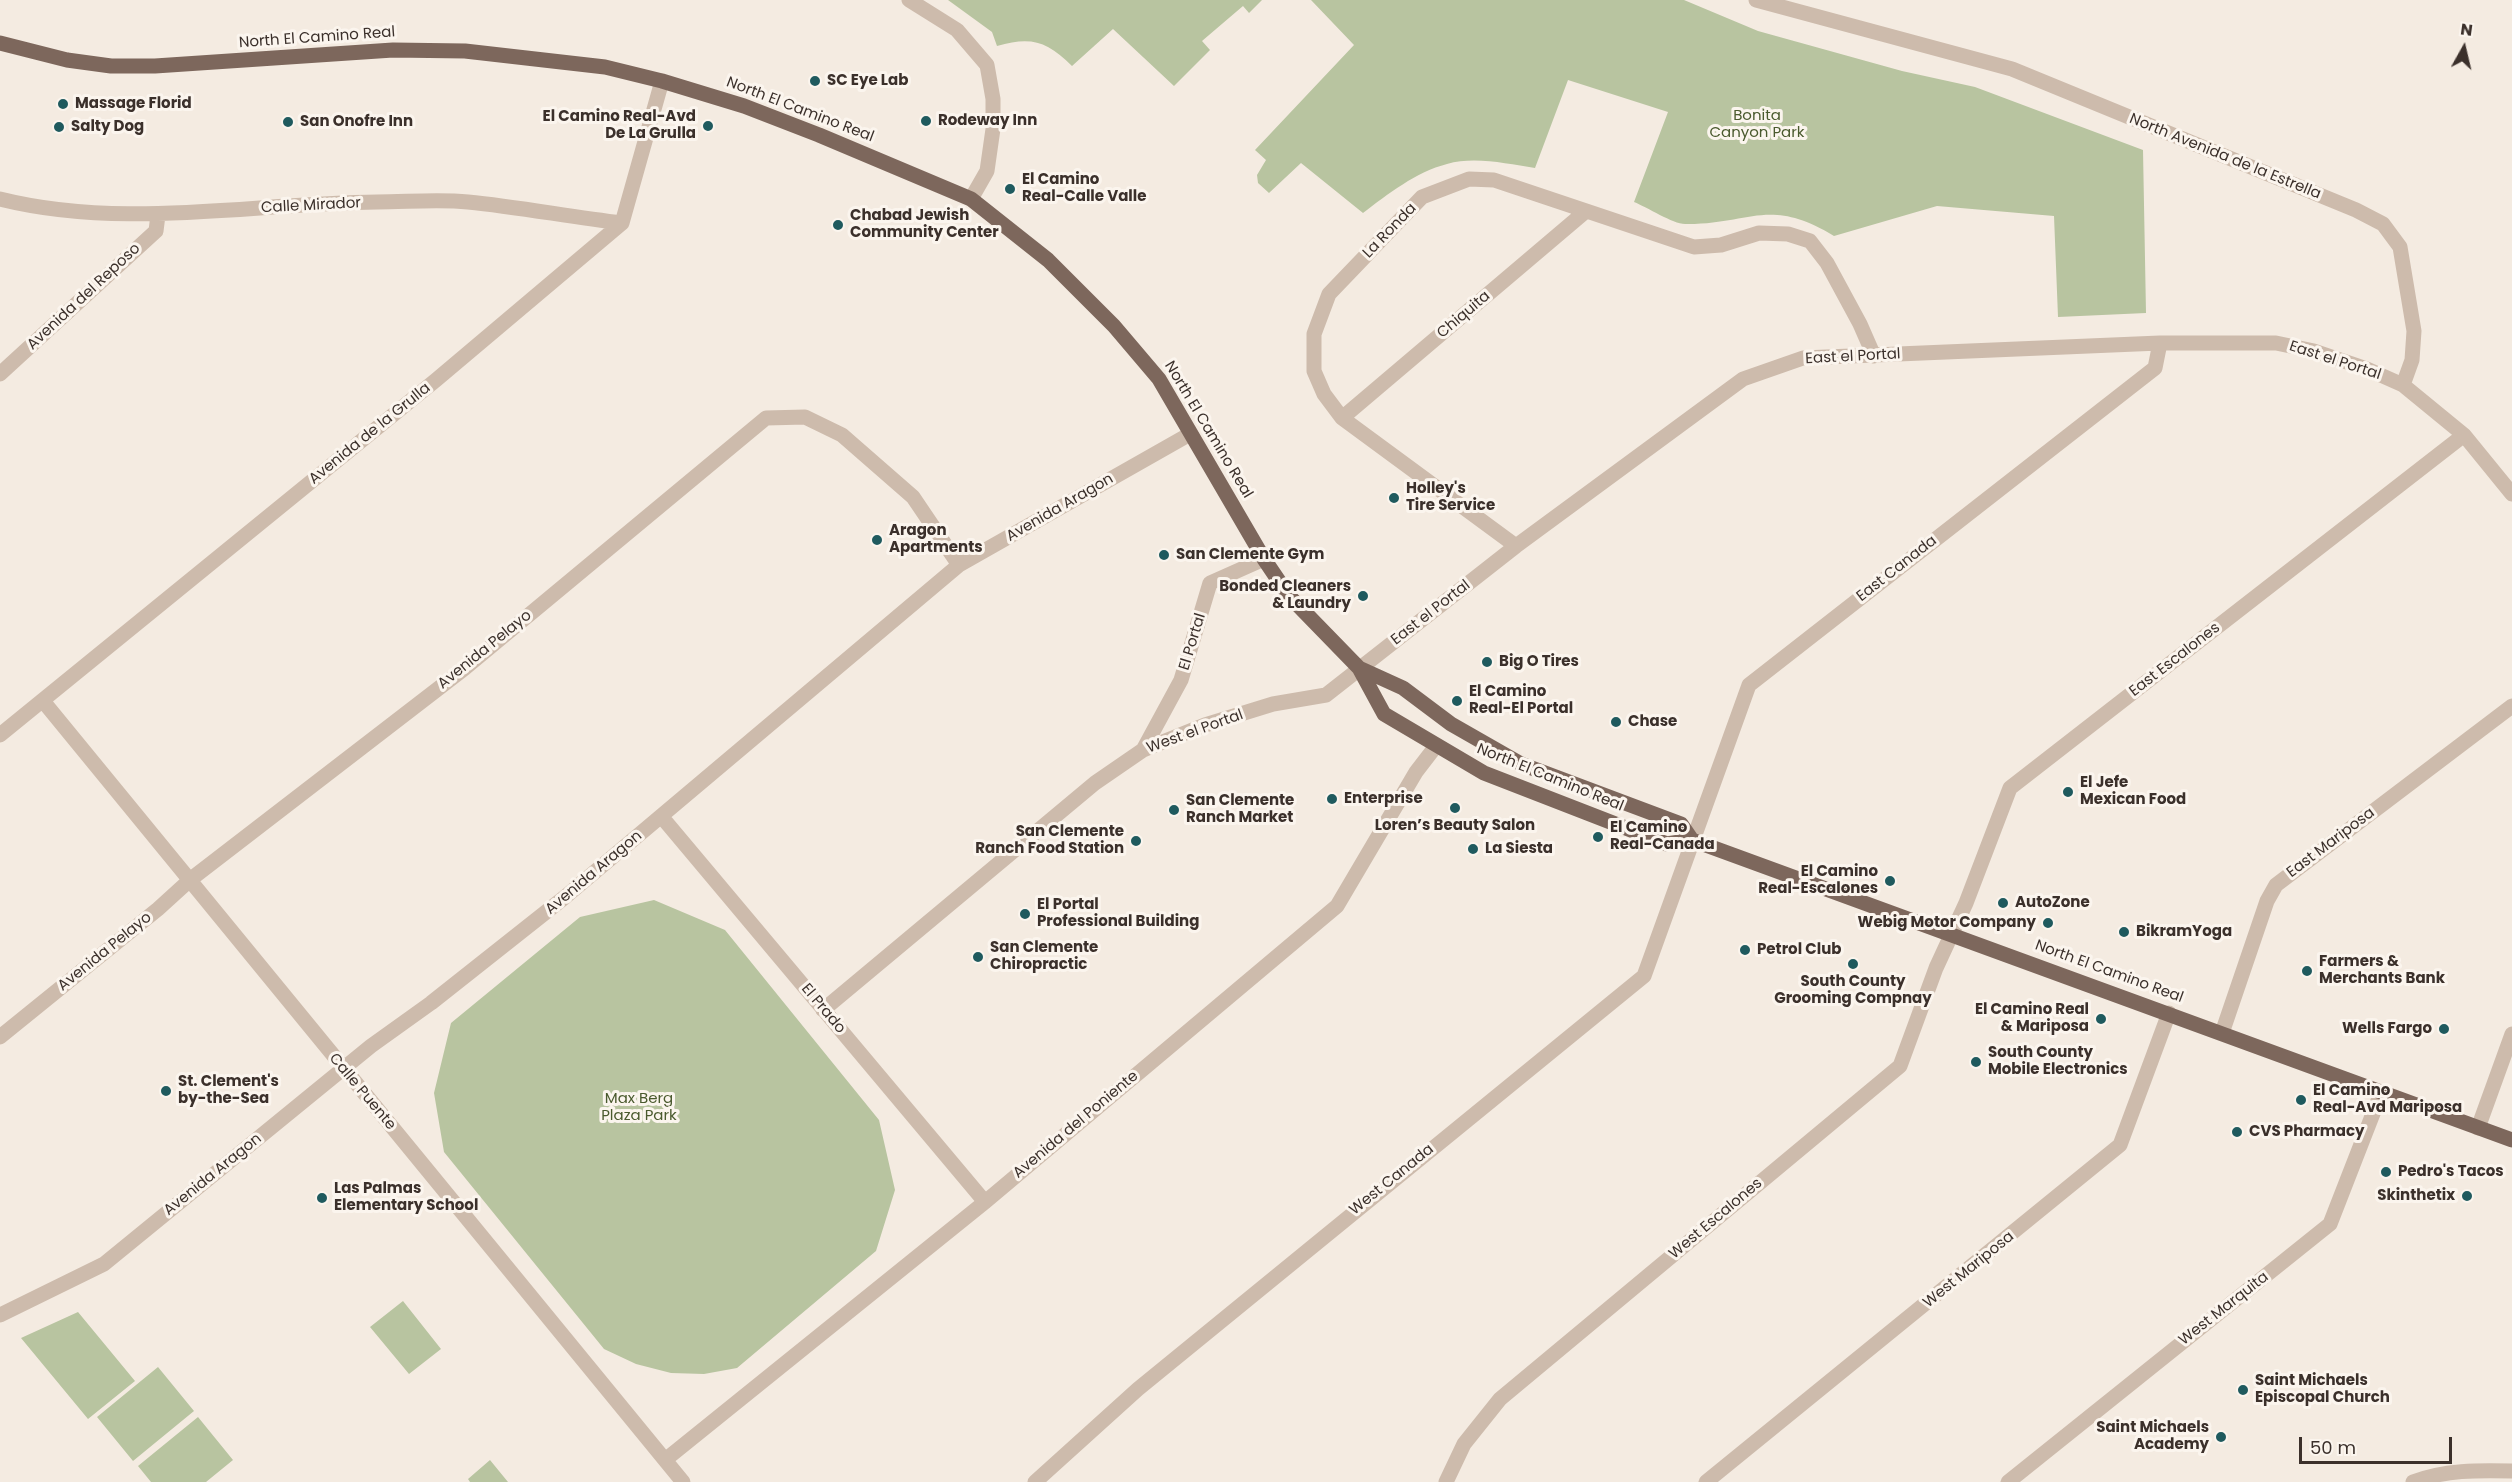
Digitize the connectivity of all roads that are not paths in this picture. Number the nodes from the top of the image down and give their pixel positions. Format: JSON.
{"nodes":[{"id":1,"x":909,"y":0,"type":"edge"},
{"id":2,"x":1760,"y":1,"type":"edge"},
{"id":3,"x":0,"y":43,"type":"edge"},
{"id":4,"x":662,"y":81,"type":"junction"},
{"id":5,"x":0,"y":199,"type":"edge"},
{"id":6,"x":971,"y":199,"type":"junction"},
{"id":7,"x":1586,"y":211,"type":"junction"},
{"id":8,"x":158,"y":214,"type":"junction"},
{"id":9,"x":622,"y":223,"type":"junction"},
{"id":10,"x":2160,"y":343,"type":"junction"},
{"id":11,"x":1874,"y":356,"type":"junction"},
{"id":12,"x":0,"y":374,"type":"edge"},
{"id":13,"x":2403,"y":385,"type":"junction"},
{"id":14,"x":1342,"y":418,"type":"junction"},
{"id":15,"x":1190,"y":434,"type":"junction"},
{"id":16,"x":2464,"y":435,"type":"junction"},
{"id":17,"x":2512,"y":494,"type":"edge"},
{"id":18,"x":1516,"y":546,"type":"junction"},
{"id":19,"x":1264,"y":560,"type":"junction"},
{"id":20,"x":959,"y":565,"type":"junction"},
{"id":21,"x":1359,"y":668,"type":"junction"},
{"id":22,"x":43,"y":701,"type":"junction"},
{"id":23,"x":2512,"y":706,"type":"edge"},
{"id":24,"x":0,"y":735,"type":"edge"},
{"id":25,"x":1436,"y":746,"type":"junction"},
{"id":26,"x":1143,"y":750,"type":"junction"},
{"id":27,"x":661,"y":816,"type":"junction"},
{"id":28,"x":1692,"y":840,"type":"junction"},
{"id":29,"x":191,"y":879,"type":"junction"},
{"id":30,"x":1952,"y":934,"type":"junction"},
{"id":31,"x":824,"y":1010,"type":"junction"},
{"id":32,"x":2169,"y":1013,"type":"junction"},
{"id":33,"x":2222,"y":1033,"type":"junction"},
{"id":34,"x":2512,"y":1034,"type":"edge"},
{"id":35,"x":0,"y":1037,"type":"edge"},
{"id":36,"x":343,"y":1069,"type":"junction"},
{"id":37,"x":2381,"y":1093,"type":"junction"},
{"id":38,"x":2478,"y":1128,"type":"junction"},
{"id":39,"x":2512,"y":1140,"type":"edge"},
{"id":40,"x":985,"y":1202,"type":"junction"},
{"id":41,"x":0,"y":1315,"type":"edge"},
{"id":42,"x":665,"y":1460,"type":"junction"},
{"id":43,"x":2512,"y":1471,"type":"edge"},
{"id":44,"x":683,"y":1482,"type":"edge"},
{"id":45,"x":1035,"y":1482,"type":"edge"},
{"id":46,"x":1446,"y":1482,"type":"edge"},
{"id":47,"x":1706,"y":1482,"type":"edge"},
{"id":48,"x":2008,"y":1482,"type":"edge"},
{"id":49,"x":2413,"y":1482,"type":"edge"}],
"edges":[{"from":1,"to":6,"type":"street"},
{"from":2,"to":13,"type":"street","name":"North Avenida de la Estrella"},
{"from":3,"to":4,"type":"main road","name":"North El Camino Real"},
{"from":4,"to":6,"type":"main road","name":"North El Camino Real"},
{"from":4,"to":9,"type":"street"},
{"from":5,"to":8,"type":"street","name":"Calle Mirador"},
{"from":6,"to":15,"type":"main road","name":"North El Camino Real"},
{"from":7,"to":11,"type":"street","name":"La Ronda"},
{"from":7,"to":14,"type":"street","name":"Chiquita"},
{"from":7,"to":14,"type":"street","name":"La Ronda"},
{"from":8,"to":9,"type":"street","name":"Calle Mirador"},
{"from":8,"to":12,"type":"street","name":"Avenida del Reposo"},
{"from":9,"to":22,"type":"street","name":"Avenida de la Grulla"},
{"from":10,"to":11,"type":"street","name":"East el Portal"},
{"from":10,"to":13,"type":"street","name":"East el Portal"},
{"from":10,"to":28,"type":"street","name":"East Canada"},
{"from":11,"to":18,"type":"street","name":"East el Portal"},
{"from":13,"to":16,"type":"street"},
{"from":14,"to":18,"type":"street","name":"La Ronda"},
{"from":15,"to":19,"type":"main road","name":"North El Camino Real"},
{"from":15,"to":20,"type":"street","name":"Avenida Aragon"},
{"from":16,"to":17,"type":"street"},
{"from":16,"to":30,"type":"street","name":"East Escalones"},
{"from":18,"to":21,"type":"street","name":"East el Portal"},
{"from":19,"to":21,"type":"main road","name":"North El Camino Real"},
{"from":19,"to":26,"type":"street","name":"El Portal"},
{"from":20,"to":27,"type":"street","name":"Avenida Aragon"},
{"from":20,"to":29,"type":"street","name":"Avenida Pelayo"},
{"from":21,"to":25,"type":"main road","name":"North El Camino Real"},
{"from":21,"to":26,"type":"street","name":"West el Portal"},
{"from":21,"to":28,"type":"main road","name":"North El Camino Real"},
{"from":22,"to":24,"type":"street","name":"Avenida de la Grulla"},
{"from":22,"to":29,"type":"street","name":"Calle Puente"},
{"from":23,"to":33,"type":"street","name":"East Mariposa"},
{"from":25,"to":28,"type":"main road","name":"North El Camino Real"},
{"from":25,"to":40,"type":"street","name":"Avenida del Poniente"},
{"from":26,"to":31,"type":"street","name":"West el Portal"},
{"from":27,"to":31,"type":"street","name":"El Prado"},
{"from":27,"to":36,"type":"street","name":"Avenida Aragon"},
{"from":28,"to":30,"type":"main road","name":"North El Camino Real"},
{"from":28,"to":45,"type":"street","name":"West Canada"},
{"from":29,"to":35,"type":"street","name":"Avenida Pelayo"},
{"from":29,"to":36,"type":"street","name":"Calle Puente"},
{"from":30,"to":32,"type":"main road","name":"North El Camino Real"},
{"from":30,"to":46,"type":"street","name":"West Escalones"},
{"from":31,"to":40,"type":"street","name":"El Prado"},
{"from":32,"to":33,"type":"main road","name":"North El Camino Real"},
{"from":32,"to":47,"type":"street","name":"West Mariposa"},
{"from":33,"to":37,"type":"main road","name":"North El Camino Real"},
{"from":34,"to":38,"type":"street"},
{"from":36,"to":41,"type":"street","name":"Avenida Aragon"},
{"from":36,"to":42,"type":"street","name":"Calle Puente"},
{"from":37,"to":38,"type":"main road","name":"North El Camino Real"},
{"from":37,"to":48,"type":"street","name":"West Marquita"},
{"from":38,"to":39,"type":"main road","name":"North El Camino Real"},
{"from":40,"to":42,"type":"street","name":"Avenida del Poniente"},
{"from":42,"to":44,"type":"street","name":"Calle Puente"},
{"from":43,"to":49,"type":"street"}]}
